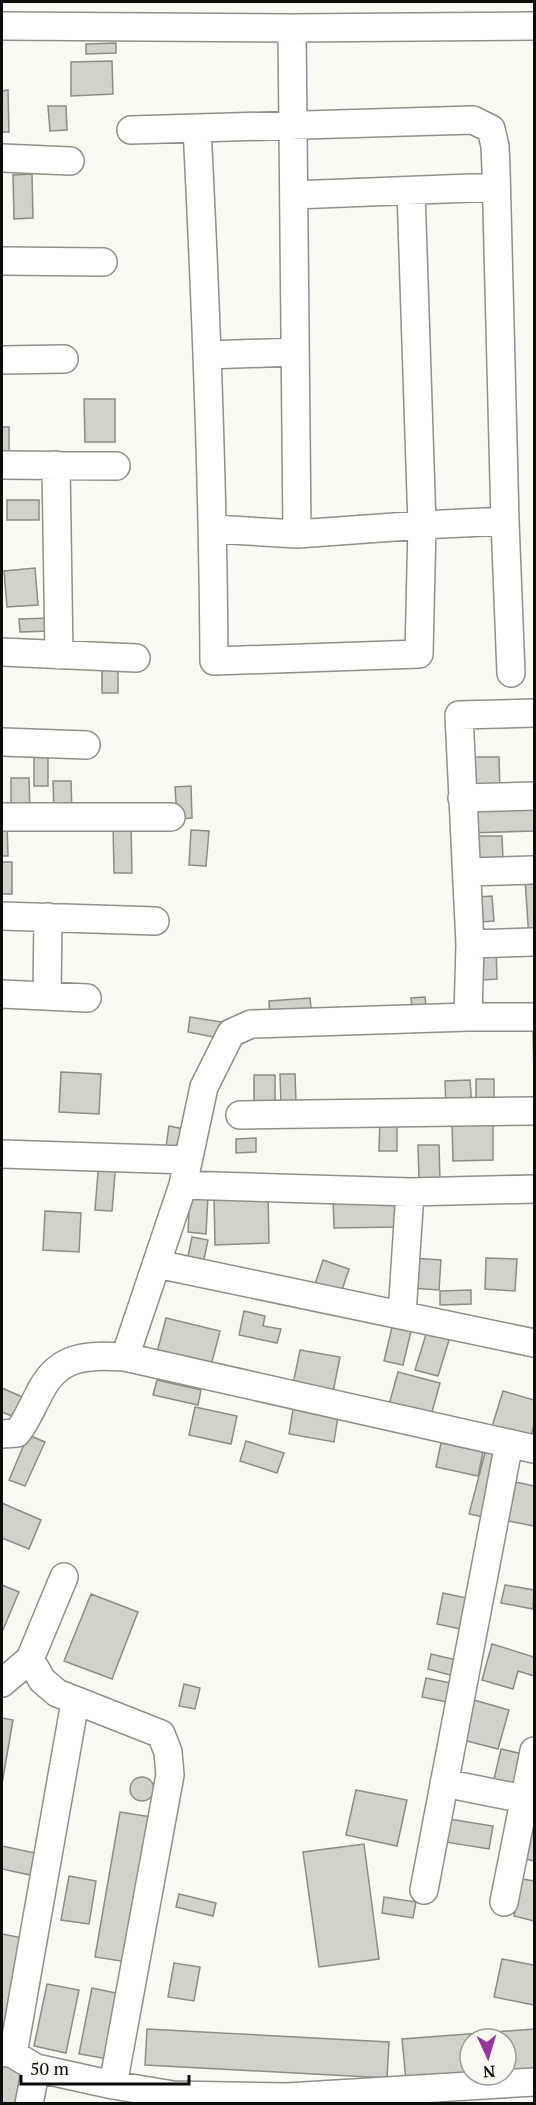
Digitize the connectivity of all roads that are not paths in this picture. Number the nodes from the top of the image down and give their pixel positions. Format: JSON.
{"nodes":[{"id":1,"x":19,"y":18,"type":"edge"},
{"id":2,"x":534,"y":26,"type":"edge"},
{"id":3,"x":292,"y":28,"type":"junction"},
{"id":4,"x":293,"y":125,"type":"junction"},
{"id":5,"x":197,"y":128,"type":"junction"},
{"id":6,"x":131,"y":130,"type":"dead end"},
{"id":7,"x":2,"y":158,"type":"edge"},
{"id":8,"x":70,"y":161,"type":"dead end"},
{"id":9,"x":496,"y":187,"type":"junction"},
{"id":10,"x":411,"y":191,"type":"junction"},
{"id":11,"x":294,"y":195,"type":"junction"},
{"id":12,"x":2,"y":261,"type":"edge"},
{"id":13,"x":103,"y":262,"type":"dead end"},
{"id":14,"x":295,"y":352,"type":"junction"},
{"id":15,"x":208,"y":355,"type":"junction"},
{"id":16,"x":64,"y":359,"type":"dead end"},
{"id":17,"x":2,"y":360,"type":"edge"},
{"id":18,"x":2,"y":465,"type":"edge"},
{"id":19,"x":56,"y":465,"type":"junction"},
{"id":20,"x":116,"y":466,"type":"dead end"},
{"id":21,"x":505,"y":521,"type":"junction"},
{"id":22,"x":422,"y":525,"type":"junction"},
{"id":23,"x":213,"y":529,"type":"junction"},
{"id":24,"x":297,"y":534,"type":"junction"},
{"id":25,"x":2,"y":652,"type":"edge"},
{"id":26,"x":59,"y":655,"type":"junction"},
{"id":27,"x":136,"y":658,"type":"dead end"},
{"id":28,"x":511,"y":673,"type":"dead end"},
{"id":29,"x":534,"y":713,"type":"edge"},
{"id":30,"x":2,"y":742,"type":"edge"},
{"id":31,"x":86,"y":745,"type":"dead end"},
{"id":32,"x":534,"y":796,"type":"edge"},
{"id":33,"x":462,"y":798,"type":"junction"},
{"id":34,"x":2,"y":817,"type":"edge"},
{"id":35,"x":171,"y":817,"type":"dead end"},
{"id":36,"x":534,"y":870,"type":"edge"},
{"id":37,"x":467,"y":872,"type":"junction"},
{"id":38,"x":2,"y":916,"type":"edge"},
{"id":39,"x":48,"y":917,"type":"junction"},
{"id":40,"x":155,"y":921,"type":"dead end"},
{"id":41,"x":534,"y":942,"type":"edge"},
{"id":42,"x":470,"y":944,"type":"junction"},
{"id":43,"x":2,"y":994,"type":"edge"},
{"id":44,"x":47,"y":996,"type":"junction"},
{"id":45,"x":87,"y":998,"type":"dead end"},
{"id":46,"x":468,"y":1017,"type":"junction"},
{"id":47,"x":534,"y":1017,"type":"edge"},
{"id":48,"x":534,"y":1111,"type":"edge"},
{"id":49,"x":240,"y":1115,"type":"dead end"},
{"id":50,"x":2,"y":1154,"type":"edge"},
{"id":51,"x":186,"y":1172,"type":"junction"},
{"id":52,"x":534,"y":1189,"type":"edge"},
{"id":53,"x":410,"y":1192,"type":"junction"},
{"id":54,"x":157,"y":1264,"type":"junction"},
{"id":55,"x":402,"y":1314,"type":"junction"},
{"id":56,"x":534,"y":1342,"type":"edge"},
{"id":57,"x":125,"y":1357,"type":"junction"},
{"id":58,"x":2,"y":1434,"type":"edge"},
{"id":59,"x":522,"y":1446,"type":"edge"},
{"id":60,"x":64,"y":1577,"type":"dead end"},
{"id":61,"x":30,"y":1659,"type":"junction"},
{"id":62,"x":2,"y":1683,"type":"edge"},
{"id":63,"x":75,"y":1702,"type":"junction"},
{"id":64,"x":534,"y":1751,"type":"edge"},
{"id":65,"x":444,"y":1783,"type":"junction"},
{"id":66,"x":530,"y":1800,"type":"edge"},
{"id":67,"x":424,"y":1890,"type":"dead end"},
{"id":68,"x":504,"y":1902,"type":"dead end"},
{"id":69,"x":17,"y":2058,"type":"edge"},
{"id":70,"x":534,"y":2082,"type":"edge"},
{"id":71,"x":113,"y":2085,"type":"junction"},
{"id":72,"x":534,"y":2088,"type":"edge"},
{"id":73,"x":411,"y":2096,"type":"edge"},
{"id":74,"x":172,"y":2099,"type":"edge"},
{"id":75,"x":286,"y":2100,"type":"edge"},
{"id":76,"x":29,"y":2103,"type":"edge"},
{"id":77,"x":525,"y":2103,"type":"edge"}],
"edges":[{"from":1,"to":3,"type":"street"},
{"from":2,"to":3,"type":"street"},
{"from":3,"to":4,"type":"street"},
{"from":4,"to":5,"type":"street"},
{"from":4,"to":9,"type":"street"},
{"from":4,"to":11,"type":"street"},
{"from":5,"to":6,"type":"street"},
{"from":5,"to":15,"type":"street"},
{"from":7,"to":8,"type":"street"},
{"from":9,"to":10,"type":"street"},
{"from":9,"to":21,"type":"street"},
{"from":10,"to":11,"type":"street"},
{"from":10,"to":22,"type":"street"},
{"from":11,"to":14,"type":"street"},
{"from":12,"to":13,"type":"street"},
{"from":14,"to":15,"type":"street"},
{"from":14,"to":24,"type":"street"},
{"from":15,"to":23,"type":"street"},
{"from":16,"to":17,"type":"street"},
{"from":18,"to":19,"type":"street"},
{"from":19,"to":20,"type":"street"},
{"from":19,"to":26,"type":"street"},
{"from":21,"to":22,"type":"street"},
{"from":21,"to":28,"type":"street"},
{"from":22,"to":23,"type":"street"},
{"from":22,"to":24,"type":"street"},
{"from":23,"to":24,"type":"street"},
{"from":25,"to":26,"type":"street"},
{"from":26,"to":27,"type":"street"},
{"from":29,"to":33,"type":"street"},
{"from":30,"to":31,"type":"street"},
{"from":32,"to":33,"type":"street"},
{"from":33,"to":37,"type":"street"},
{"from":34,"to":35,"type":"street"},
{"from":36,"to":37,"type":"street"},
{"from":37,"to":42,"type":"street"},
{"from":38,"to":39,"type":"street"},
{"from":39,"to":40,"type":"street"},
{"from":39,"to":44,"type":"street"},
{"from":41,"to":42,"type":"street"},
{"from":42,"to":46,"type":"street"},
{"from":43,"to":44,"type":"street"},
{"from":44,"to":45,"type":"street"},
{"from":46,"to":47,"type":"street"},
{"from":46,"to":51,"type":"street"},
{"from":48,"to":49,"type":"street"},
{"from":50,"to":51,"type":"street"},
{"from":51,"to":53,"type":"street"},
{"from":51,"to":54,"type":"street"},
{"from":52,"to":53,"type":"street"},
{"from":53,"to":55,"type":"street"},
{"from":54,"to":55,"type":"street"},
{"from":54,"to":57,"type":"street"},
{"from":55,"to":56,"type":"street"},
{"from":57,"to":58,"type":"street"},
{"from":57,"to":59,"type":"street"},
{"from":59,"to":65,"type":"street"},
{"from":60,"to":61,"type":"street"},
{"from":61,"to":62,"type":"street"},
{"from":61,"to":63,"type":"street"},
{"from":63,"to":69,"type":"street"},
{"from":63,"to":71,"type":"street"},
{"from":64,"to":66,"type":"street"},
{"from":65,"to":66,"type":"street"},
{"from":65,"to":67,"type":"street"},
{"from":66,"to":68,"type":"street"},
{"from":69,"to":71,"type":"street"},
{"from":69,"to":76,"type":"street"},
{"from":70,"to":73,"type":"street"},
{"from":71,"to":74,"type":"street"},
{"from":72,"to":77,"type":"street"},
{"from":73,"to":75,"type":"street"},
{"from":74,"to":75,"type":"street"}]}
